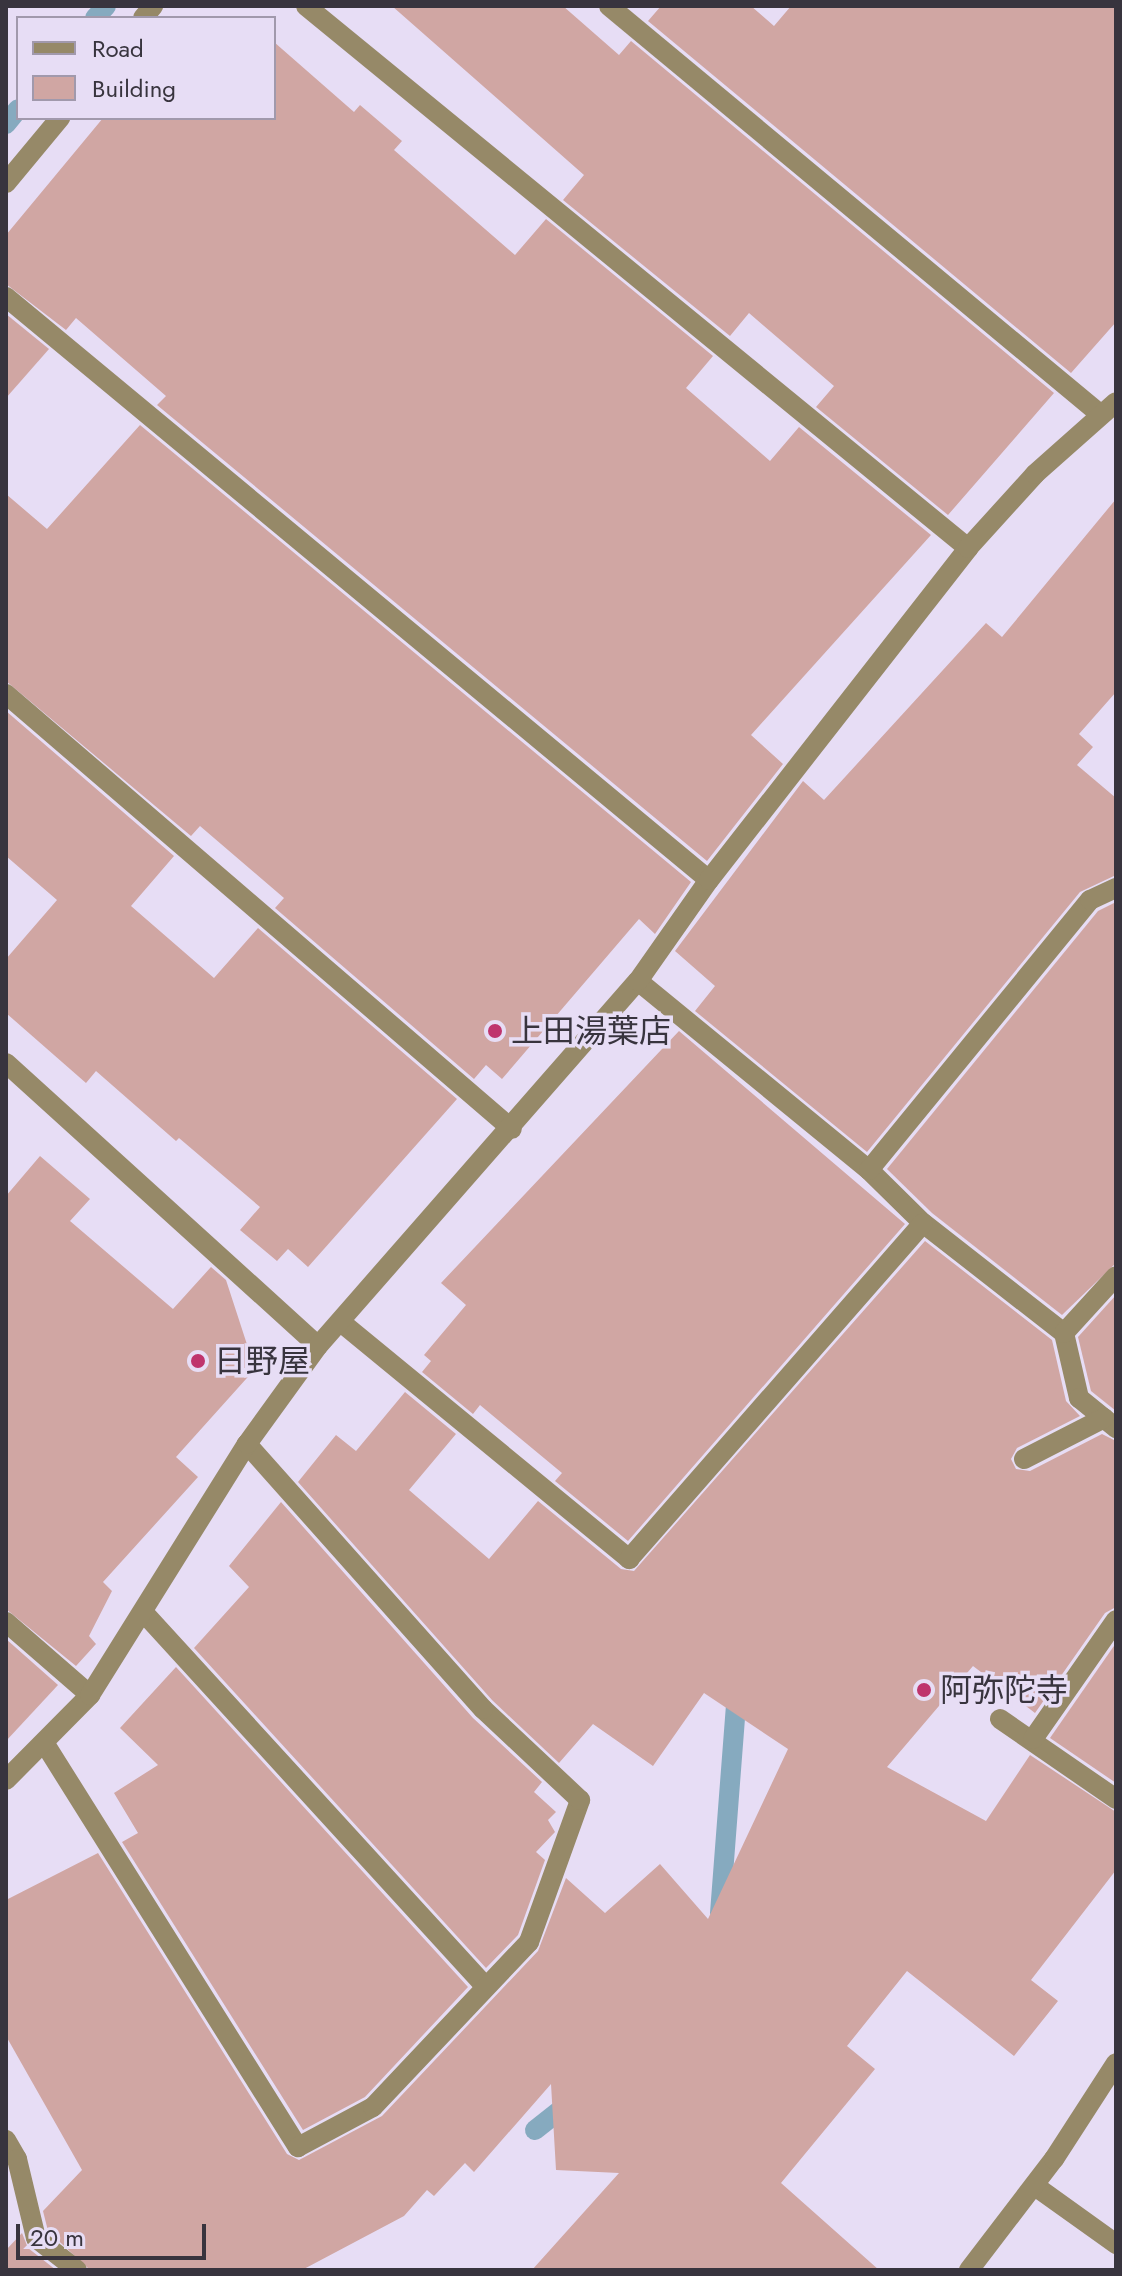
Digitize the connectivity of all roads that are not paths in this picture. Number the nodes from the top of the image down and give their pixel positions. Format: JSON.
{"nodes":[{"id":1,"x":306,"y":6,"type":"edge"},
{"id":2,"x":609,"y":6,"type":"edge"},
{"id":3,"x":58,"y":120,"type":"edge"},
{"id":4,"x":9,"y":175,"type":"edge"},
{"id":5,"x":6,"y":297,"type":"edge"},
{"id":6,"x":1108,"y":408,"type":"edge"},
{"id":7,"x":968,"y":548,"type":"junction"},
{"id":8,"x":6,"y":694,"type":"edge"},
{"id":9,"x":709,"y":880,"type":"junction"},
{"id":10,"x":1116,"y":888,"type":"edge"},
{"id":11,"x":638,"y":981,"type":"junction"},
{"id":12,"x":6,"y":1063,"type":"edge"},
{"id":13,"x":512,"y":1129,"type":"junction"},
{"id":14,"x":869,"y":1170,"type":"junction"},
{"id":15,"x":923,"y":1223,"type":"junction"},
{"id":16,"x":1116,"y":1276,"type":"edge"},
{"id":17,"x":342,"y":1323,"type":"junction"},
{"id":18,"x":1064,"y":1333,"type":"junction"},
{"id":19,"x":318,"y":1346,"type":"junction"},
{"id":20,"x":1110,"y":1423,"type":"edge"},
{"id":21,"x":247,"y":1444,"type":"junction"},
{"id":22,"x":1024,"y":1459,"type":"dead end"},
{"id":23,"x":145,"y":1614,"type":"junction"},
{"id":24,"x":1116,"y":1620,"type":"edge"},
{"id":25,"x":6,"y":1622,"type":"edge"},
{"id":26,"x":90,"y":1695,"type":"junction"},
{"id":27,"x":1000,"y":1719,"type":"dead end"},
{"id":28,"x":1033,"y":1739,"type":"junction"},
{"id":29,"x":45,"y":1744,"type":"junction"},
{"id":30,"x":6,"y":1780,"type":"edge"},
{"id":31,"x":1116,"y":1799,"type":"edge"},
{"id":32,"x":485,"y":1986,"type":"junction"},
{"id":33,"x":1116,"y":2063,"type":"edge"},
{"id":34,"x":6,"y":2140,"type":"edge"},
{"id":35,"x":1035,"y":2186,"type":"junction"},
{"id":36,"x":1116,"y":2244,"type":"edge"},
{"id":37,"x":77,"y":2270,"type":"edge"},
{"id":38,"x":969,"y":2270,"type":"edge"}],
"edges":[{"from":1,"to":7,"type":"street"},
{"from":2,"to":6,"type":"street"},
{"from":3,"to":4,"type":"street"},
{"from":5,"to":9,"type":"street"},
{"from":6,"to":7,"type":"street"},
{"from":7,"to":9,"type":"street"},
{"from":8,"to":13,"type":"street"},
{"from":9,"to":11,"type":"street"},
{"from":10,"to":14,"type":"street"},
{"from":11,"to":13,"type":"street"},
{"from":11,"to":14,"type":"street"},
{"from":12,"to":19,"type":"street"},
{"from":13,"to":17,"type":"street"},
{"from":14,"to":15,"type":"street"},
{"from":15,"to":17,"type":"street"},
{"from":15,"to":18,"type":"street"},
{"from":16,"to":18,"type":"street"},
{"from":17,"to":19,"type":"street"},
{"from":18,"to":20,"type":"street"},
{"from":19,"to":21,"type":"street"},
{"from":20,"to":22,"type":"street"},
{"from":21,"to":23,"type":"street"},
{"from":21,"to":32,"type":"street"},
{"from":23,"to":26,"type":"street"},
{"from":23,"to":32,"type":"street"},
{"from":24,"to":28,"type":"street"},
{"from":25,"to":26,"type":"street"},
{"from":26,"to":29,"type":"street"},
{"from":27,"to":28,"type":"street"},
{"from":28,"to":31,"type":"street"},
{"from":29,"to":30,"type":"street"},
{"from":29,"to":32,"type":"street"},
{"from":33,"to":35,"type":"street"},
{"from":34,"to":37,"type":"street"},
{"from":35,"to":36,"type":"street"},
{"from":35,"to":38,"type":"street"}]}
